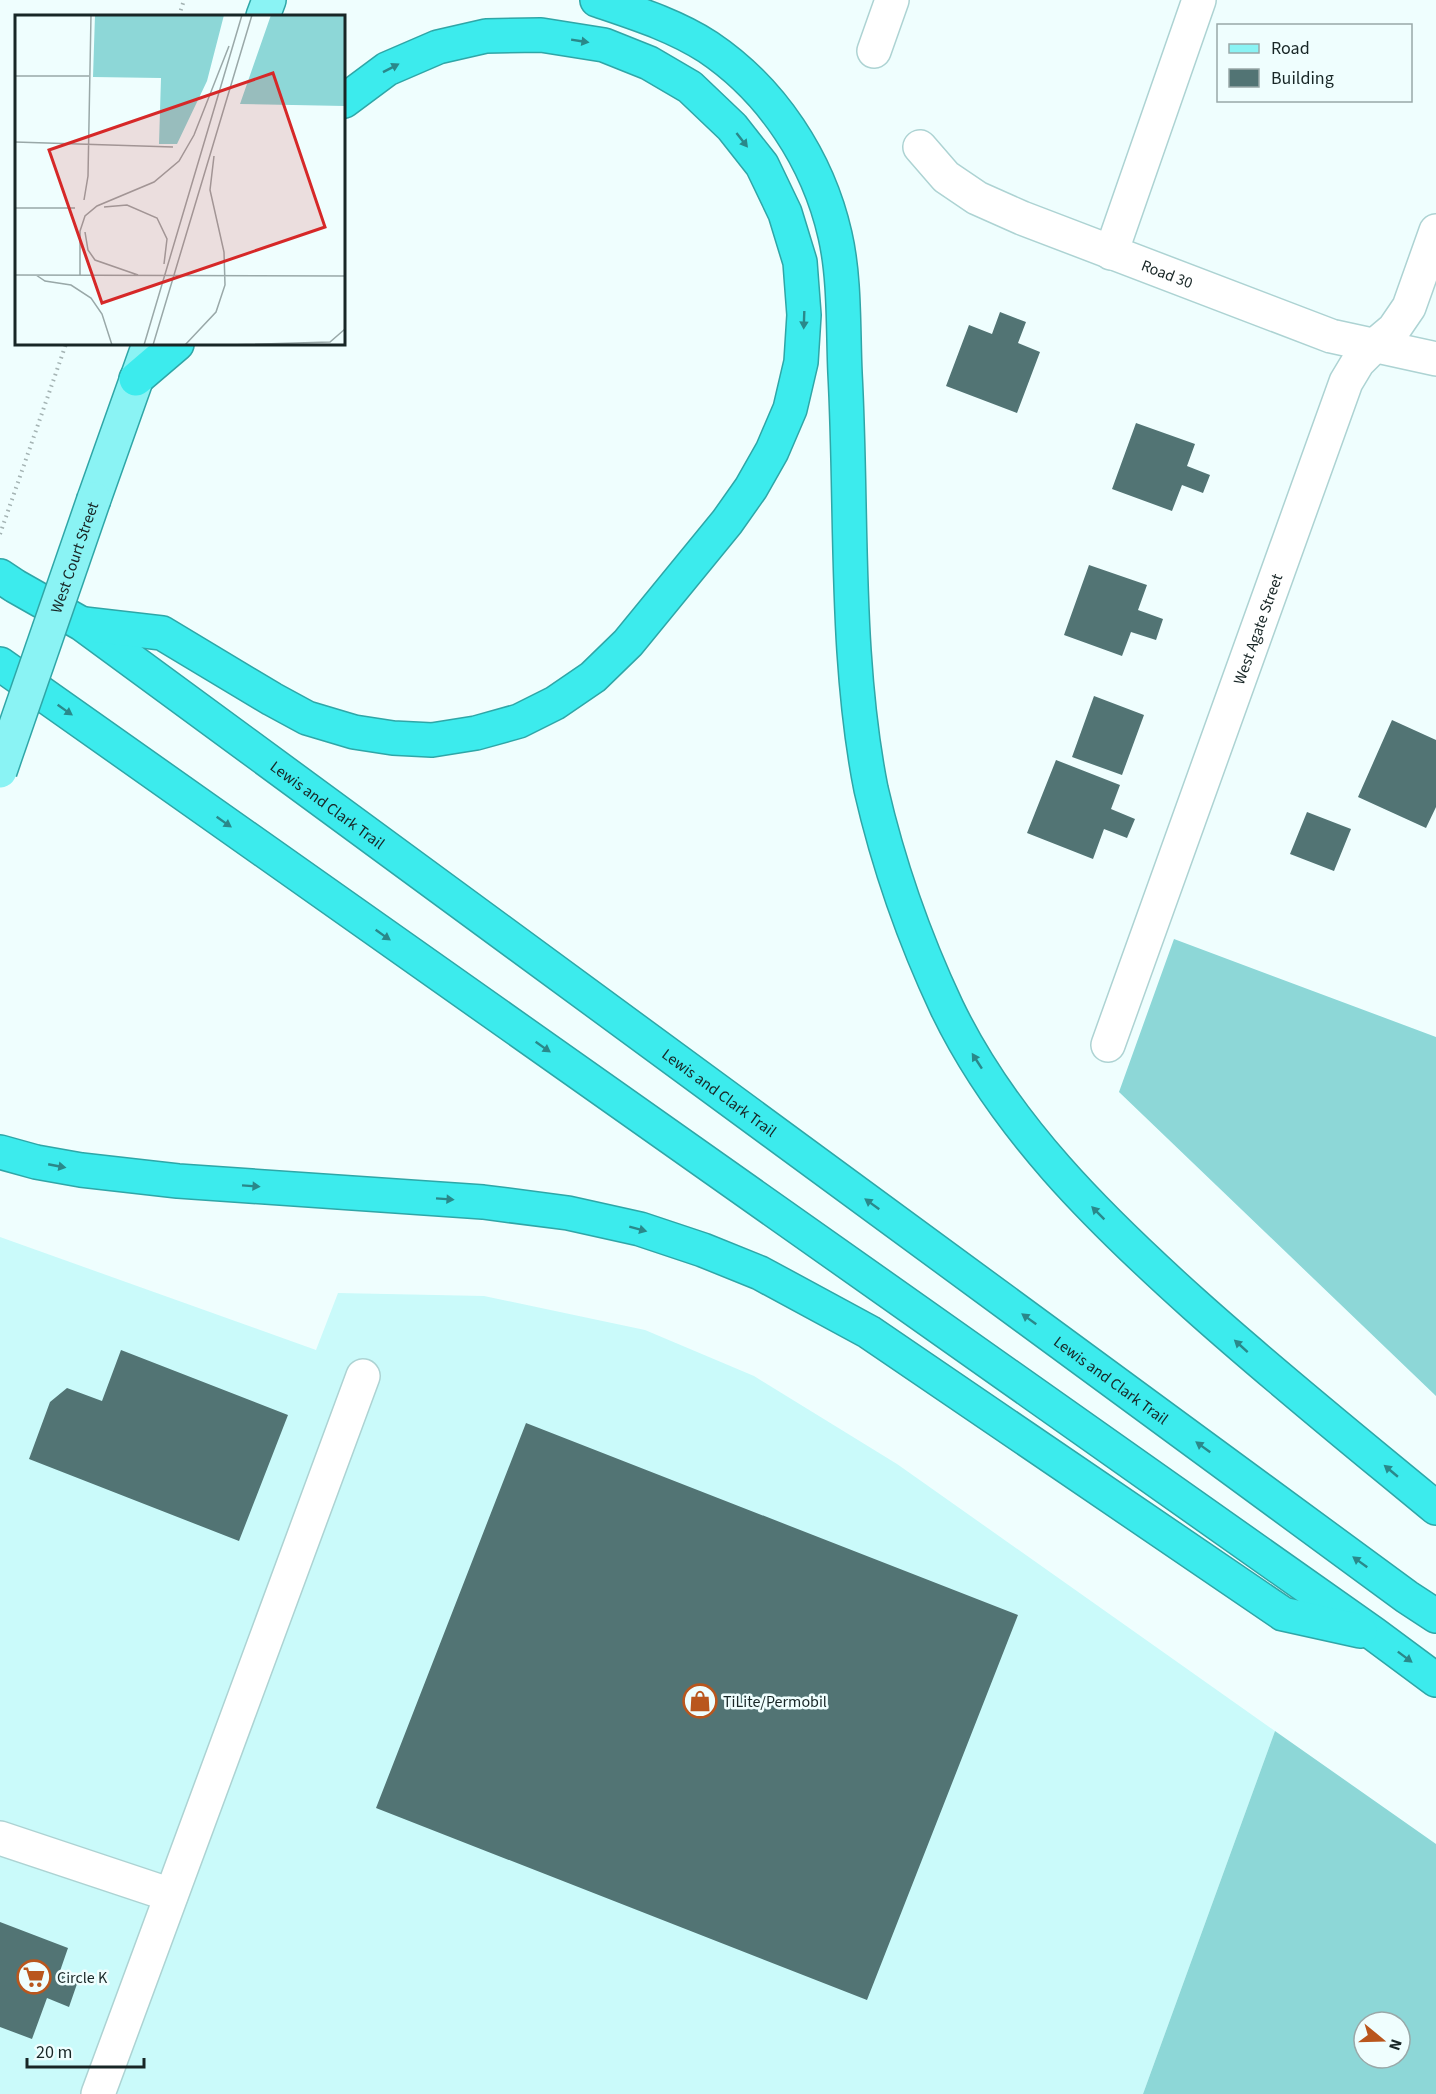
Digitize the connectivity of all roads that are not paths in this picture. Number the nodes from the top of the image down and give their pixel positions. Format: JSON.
{"nodes":[{"id":1,"x":268,"y":0,"type":"edge"},
{"id":2,"x":597,"y":0,"type":"edge"},
{"id":3,"x":892,"y":0,"type":"edge"},
{"id":4,"x":1199,"y":0,"type":"edge"},
{"id":5,"x":263,"y":15,"type":"edge"},
{"id":6,"x":874,"y":51,"type":"dead end"},
{"id":7,"x":345,"y":100,"type":"edge"},
{"id":8,"x":920,"y":147,"type":"dead end"},
{"id":9,"x":1436,"y":231,"type":"edge"},
{"id":10,"x":1111,"y":253,"type":"junction"},
{"id":11,"x":149,"y":345,"type":"edge"},
{"id":12,"x":176,"y":345,"type":"edge"},
{"id":13,"x":1375,"y":345,"type":"junction"},
{"id":14,"x":1436,"y":359,"type":"edge"},
{"id":15,"x":136,"y":380,"type":"junction"},
{"id":16,"x":0,"y":576,"type":"edge"},
{"id":17,"x":82,"y":624,"type":"junction"},
{"id":18,"x":0,"y":664,"type":"edge"},
{"id":19,"x":0,"y":771,"type":"edge"},
{"id":20,"x":1108,"y":1045,"type":"dead end"},
{"id":21,"x":0,"y":1152,"type":"edge"},
{"id":22,"x":363,"y":1376,"type":"dead end"},
{"id":23,"x":1436,"y":1508,"type":"edge"},
{"id":24,"x":1436,"y":1616,"type":"edge"},
{"id":25,"x":1374,"y":1634,"type":"junction"},
{"id":26,"x":1436,"y":1680,"type":"edge"},
{"id":27,"x":0,"y":1838,"type":"edge"},
{"id":28,"x":171,"y":1895,"type":"junction"},
{"id":29,"x":98,"y":2094,"type":"edge"}],
"edges":[{"from":1,"to":5,"type":"main road"},
{"from":23,"to":2,"type":"highway","one_way":true},
{"from":3,"to":6,"type":"street"},
{"from":4,"to":10,"type":"street"},
{"from":7,"to":17,"type":"highway","one_way":true},
{"from":8,"to":10,"type":"street","name":"Road 30"},
{"from":9,"to":13,"type":"street","name":"West Agate Street"},
{"from":10,"to":13,"type":"street","name":"Road 30"},
{"from":11,"to":15,"type":"main road","name":"West Court Street"},
{"from":12,"to":15,"type":"highway"},
{"from":13,"to":14,"type":"street","name":"Road 30"},
{"from":13,"to":20,"type":"street","name":"West Agate Street"},
{"from":15,"to":19,"type":"main road","name":"West Court Street","bridge":true},
{"from":16,"to":17,"type":"highway","name":"Lewis and Clark Trail"},
{"from":24,"to":17,"type":"highway","name":"Lewis and Clark Trail","one_way":true},
{"from":18,"to":25,"type":"highway","one_way":true},
{"from":21,"to":25,"type":"highway","one_way":true},
{"from":22,"to":28,"type":"street"},
{"from":25,"to":26,"type":"highway","one_way":true},
{"from":27,"to":28,"type":"street"},
{"from":28,"to":29,"type":"street"}]}
